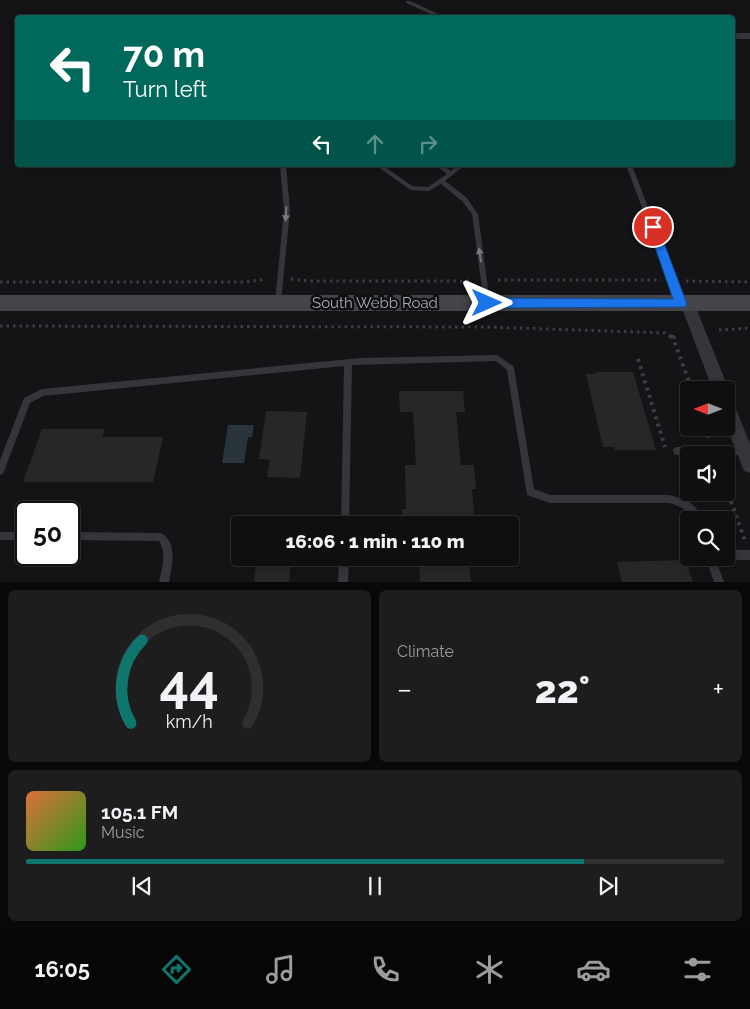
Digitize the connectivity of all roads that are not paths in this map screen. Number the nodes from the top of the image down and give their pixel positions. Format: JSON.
{"nodes":[{"id":1,"x":408,"y":2,"type":"dead end"},
{"id":2,"x":438,"y":15,"type":"edge"},
{"id":3,"x":735,"y":36,"type":"edge"},
{"id":4,"x":750,"y":36,"type":"edge"},
{"id":5,"x":283,"y":167,"type":"edge"},
{"id":6,"x":381,"y":167,"type":"edge"},
{"id":7,"x":441,"y":167,"type":"edge"},
{"id":8,"x":460,"y":167,"type":"edge"},
{"id":9,"x":630,"y":167,"type":"edge"},
{"id":10,"x":451,"y":174,"type":"junction"},
{"id":11,"x":441,"y":180,"type":"junction"},
{"id":12,"x":278,"y":302,"type":"junction"},
{"id":13,"x":0,"y":303,"type":"edge"},
{"id":14,"x":487,"y":303,"type":"junction"},
{"id":15,"x":684,"y":303,"type":"junction"},
{"id":16,"x":750,"y":304,"type":"edge"},
{"id":17,"x":348,"y":362,"type":"junction"},
{"id":18,"x":717,"y":381,"type":"edge"},
{"id":19,"x":735,"y":427,"type":"edge"},
{"id":20,"x":677,"y":451,"type":"dead end"},
{"id":21,"x":747,"y":458,"type":"edge"},
{"id":22,"x":0,"y":471,"type":"edge"},
{"id":23,"x":694,"y":511,"type":"edge"},
{"id":24,"x":345,"y":516,"type":"edge"},
{"id":25,"x":0,"y":536,"type":"edge"},
{"id":26,"x":15,"y":536,"type":"edge"},
{"id":27,"x":80,"y":536,"type":"edge"},
{"id":28,"x":735,"y":555,"type":"edge"},
{"id":29,"x":750,"y":555,"type":"edge"},
{"id":30,"x":344,"y":566,"type":"edge"},
{"id":31,"x":714,"y":566,"type":"edge"},
{"id":32,"x":164,"y":582,"type":"edge"},
{"id":33,"x":343,"y":582,"type":"edge"},
{"id":34,"x":719,"y":582,"type":"edge"}],
"edges":[{"from":1,"to":2,"type":"lane"},
{"from":3,"to":4,"type":"street"},
{"from":5,"to":12,"type":"lane","one_way":true},
{"from":6,"to":11,"type":"lane"},
{"from":7,"to":10,"type":"lane"},
{"from":8,"to":10,"type":"lane"},
{"from":9,"to":15,"type":"lane"},
{"from":10,"to":11,"type":"lane"},
{"from":14,"to":11,"type":"lane","one_way":true},
{"from":12,"to":13,"type":"main road","name":"South Webb Road"},
{"from":12,"to":14,"type":"main road","name":"South Webb Road"},
{"from":14,"to":15,"type":"main road","name":"South Webb Road"},
{"from":15,"to":16,"type":"main road","name":"South Webb Road"},
{"from":15,"to":18,"type":"street"},
{"from":17,"to":22,"type":"lane"},
{"from":17,"to":23,"type":"lane"},
{"from":17,"to":24,"type":"lane"},
{"from":19,"to":21,"type":"street"},
{"from":20,"to":21,"type":"lane"},
{"from":25,"to":26,"type":"lane"},
{"from":27,"to":32,"type":"lane"},
{"from":28,"to":29,"type":"lane"},
{"from":30,"to":33,"type":"lane"},
{"from":31,"to":34,"type":"lane"}]}
